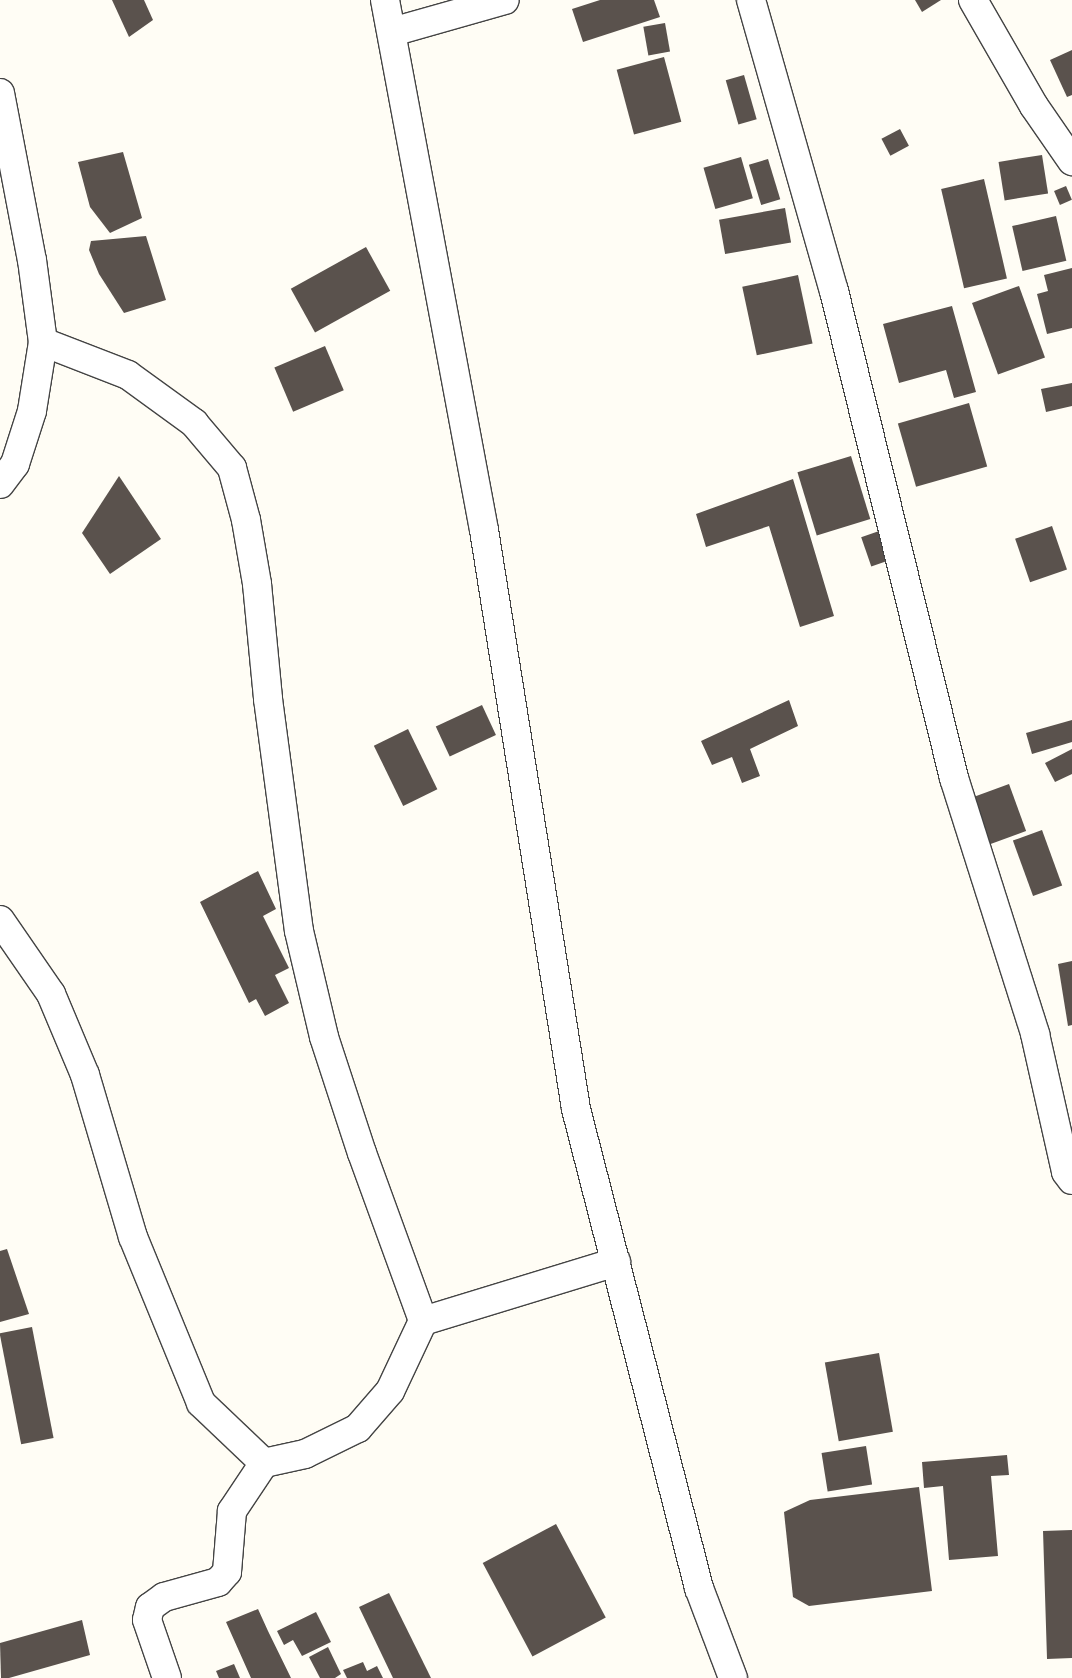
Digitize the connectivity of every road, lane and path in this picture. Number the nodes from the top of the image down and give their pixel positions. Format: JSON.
{"nodes":[{"id":1,"x":385,"y":0,"type":"edge"},
{"id":2,"x":505,"y":0,"type":"edge"},
{"id":3,"x":751,"y":0,"type":"edge"},
{"id":4,"x":973,"y":0,"type":"edge"},
{"id":5,"x":392,"y":32,"type":"junction"},
{"id":6,"x":0,"y":93,"type":"edge"},
{"id":7,"x":1072,"y":161,"type":"edge"},
{"id":8,"x":43,"y":342,"type":"junction"},
{"id":9,"x":0,"y":484,"type":"edge"},
{"id":10,"x":0,"y":920,"type":"edge"},
{"id":11,"x":1072,"y":1180,"type":"edge"},
{"id":12,"x":616,"y":1262,"type":"junction"},
{"id":13,"x":423,"y":1321,"type":"junction"},
{"id":14,"x":264,"y":1463,"type":"junction"},
{"id":15,"x":167,"y":1678,"type":"edge"},
{"id":16,"x":733,"y":1678,"type":"edge"}],
"edges":[{"from":1,"to":5,"type":"street"},
{"from":2,"to":5,"type":"street"},
{"from":3,"to":11,"type":"street"},
{"from":4,"to":7,"type":"street"},
{"from":5,"to":12,"type":"street"},
{"from":6,"to":8,"type":"street"},
{"from":8,"to":9,"type":"street"},
{"from":8,"to":13,"type":"street"},
{"from":10,"to":14,"type":"street"},
{"from":12,"to":13,"type":"street"},
{"from":12,"to":16,"type":"street"},
{"from":13,"to":14,"type":"street"},
{"from":14,"to":15,"type":"street"}]}
